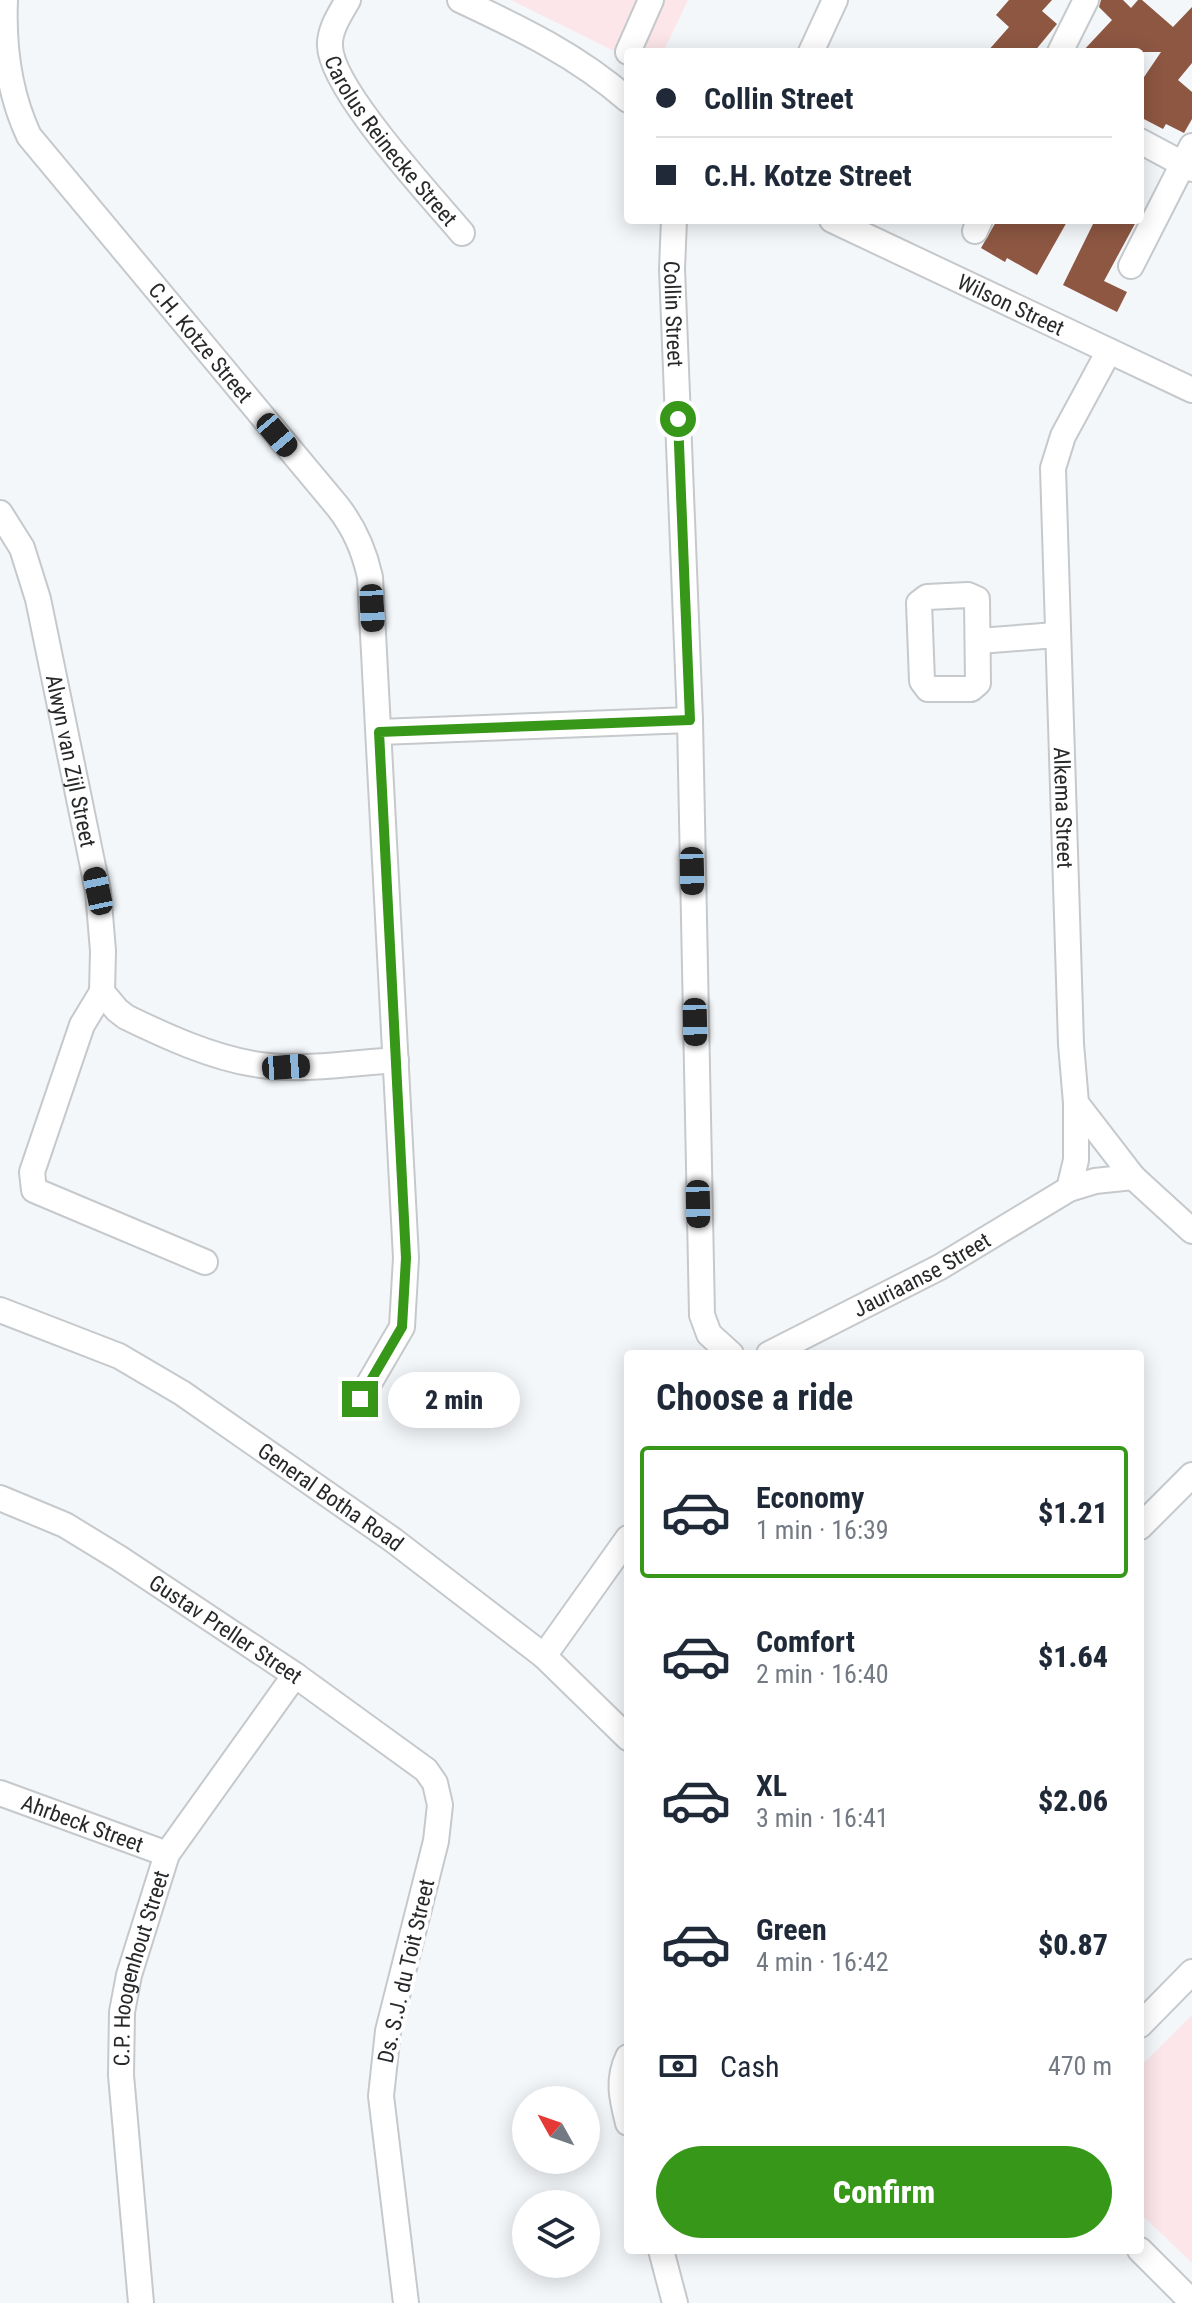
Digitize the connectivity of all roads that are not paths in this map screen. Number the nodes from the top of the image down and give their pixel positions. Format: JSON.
{"nodes":[{"id":1,"x":5,"y":0,"type":"edge"},
{"id":2,"x":348,"y":0,"type":"edge"},
{"id":3,"x":460,"y":0,"type":"edge"},
{"id":4,"x":651,"y":0,"type":"edge"},
{"id":5,"x":835,"y":0,"type":"edge"},
{"id":6,"x":1086,"y":0,"type":"edge"},
{"id":7,"x":630,"y":48,"type":"edge"},
{"id":8,"x":813,"y":48,"type":"edge"},
{"id":9,"x":1062,"y":48,"type":"edge"},
{"id":10,"x":624,"y":72,"type":"edge"},
{"id":11,"x":620,"y":93,"type":"edge"},
{"id":12,"x":1144,"y":143,"type":"edge"},
{"id":13,"x":1189,"y":160,"type":"edge"},
{"id":14,"x":674,"y":224,"type":"edge"},
{"id":15,"x":840,"y":224,"type":"edge"},
{"id":16,"x":462,"y":233,"type":"dead end"},
{"id":17,"x":1131,"y":266,"type":"dead end"},
{"id":18,"x":1109,"y":351,"type":"junction"},
{"id":19,"x":1192,"y":390,"type":"edge"},
{"id":20,"x":0,"y":513,"type":"edge"},
{"id":21,"x":1056,"y":635,"type":"junction"},
{"id":22,"x":979,"y":641,"type":"dead end"},
{"id":23,"x":690,"y":720,"type":"junction"},
{"id":24,"x":379,"y":732,"type":"junction"},
{"id":25,"x":102,"y":992,"type":"junction"},
{"id":26,"x":396,"y":1060,"type":"junction"},
{"id":27,"x":1076,"y":1103,"type":"junction"},
{"id":28,"x":1133,"y":1177,"type":"junction"},
{"id":29,"x":1069,"y":1189,"type":"junction"},
{"id":30,"x":1192,"y":1231,"type":"edge"},
{"id":31,"x":205,"y":1262,"type":"dead end"},
{"id":32,"x":2,"y":1317,"type":"edge"},
{"id":33,"x":727,"y":1350,"type":"edge"},
{"id":34,"x":777,"y":1350,"type":"edge"},
{"id":35,"x":360,"y":1399,"type":"dead end"},
{"id":36,"x":1192,"y":1475,"type":"edge"},
{"id":37,"x":0,"y":1498,"type":"edge"},
{"id":38,"x":1144,"y":1523,"type":"edge"},
{"id":39,"x":624,"y":1544,"type":"edge"},
{"id":40,"x":544,"y":1656,"type":"junction"},
{"id":41,"x":295,"y":1675,"type":"junction"},
{"id":42,"x":624,"y":1734,"type":"edge"},
{"id":43,"x":435,"y":1783,"type":"joint"},
{"id":44,"x":0,"y":1793,"type":"edge"},
{"id":45,"x":167,"y":1854,"type":"junction"},
{"id":46,"x":1192,"y":1972,"type":"edge"},
{"id":47,"x":1144,"y":2021,"type":"edge"},
{"id":48,"x":624,"y":2070,"type":"edge"},
{"id":49,"x":624,"y":2109,"type":"edge"},
{"id":50,"x":662,"y":2254,"type":"edge"},
{"id":51,"x":1144,"y":2254,"type":"edge"},
{"id":52,"x":1192,"y":2302,"type":"edge"},
{"id":53,"x":141,"y":2303,"type":"edge"},
{"id":54,"x":406,"y":2303,"type":"edge"},
{"id":55,"x":675,"y":2303,"type":"edge"}],
"edges":[{"from":1,"to":24,"type":"street","name":"C.H. Kotze Street"},
{"from":2,"to":16,"type":"street","name":"Carolus Reinecke Street"},
{"from":3,"to":11,"type":"street"},
{"from":4,"to":7,"type":"street"},
{"from":5,"to":8,"type":"street"},
{"from":6,"to":9,"type":"street"},
{"from":10,"to":11,"type":"street"},
{"from":12,"to":13,"type":"street"},
{"from":13,"to":17,"type":"street"},
{"from":14,"to":23,"type":"street","name":"Collin Street"},
{"from":15,"to":18,"type":"street","name":"Wilson Street"},
{"from":18,"to":19,"type":"street","name":"Wilson Street"},
{"from":18,"to":21,"type":"street","name":"Alkema Street"},
{"from":20,"to":25,"type":"street","name":"Alwyn van Zijl Street"},
{"from":21,"to":22,"type":"street"},
{"from":21,"to":27,"type":"street","name":"Alkema Street"},
{"from":23,"to":24,"type":"street"},
{"from":23,"to":33,"type":"street","name":"Collin Street"},
{"from":24,"to":26,"type":"street","name":"C.H. Kotze Street"},
{"from":25,"to":26,"type":"street"},
{"from":25,"to":31,"type":"street"},
{"from":26,"to":35,"type":"street","name":"C.H. Kotze Street"},
{"from":27,"to":28,"type":"street"},
{"from":27,"to":29,"type":"street"},
{"from":28,"to":29,"type":"street","name":"Jauriaanse Street"},
{"from":28,"to":30,"type":"street"},
{"from":29,"to":34,"type":"street","name":"Jauriaanse Street"},
{"from":32,"to":40,"type":"street","name":"General Botha Road"},
{"from":36,"to":38,"type":"street"},
{"from":37,"to":41,"type":"street","name":"Gustav Preller Street"},
{"from":39,"to":40,"type":"street"},
{"from":40,"to":42,"type":"street","name":"General Botha Road"},
{"from":41,"to":43,"type":"street","name":"Gustav Preller Street"},
{"from":41,"to":45,"type":"street","name":"C.P. Hoogenhout Street"},
{"from":43,"to":54,"type":"street","name":"Ds. S.J. du Toit Street"},
{"from":44,"to":45,"type":"street","name":"Ahrbeck Street"},
{"from":45,"to":53,"type":"street","name":"C.P. Hoogenhout Street"},
{"from":46,"to":47,"type":"street"},
{"from":48,"to":49,"type":"street"},
{"from":50,"to":55,"type":"street"},
{"from":51,"to":52,"type":"street"}]}
